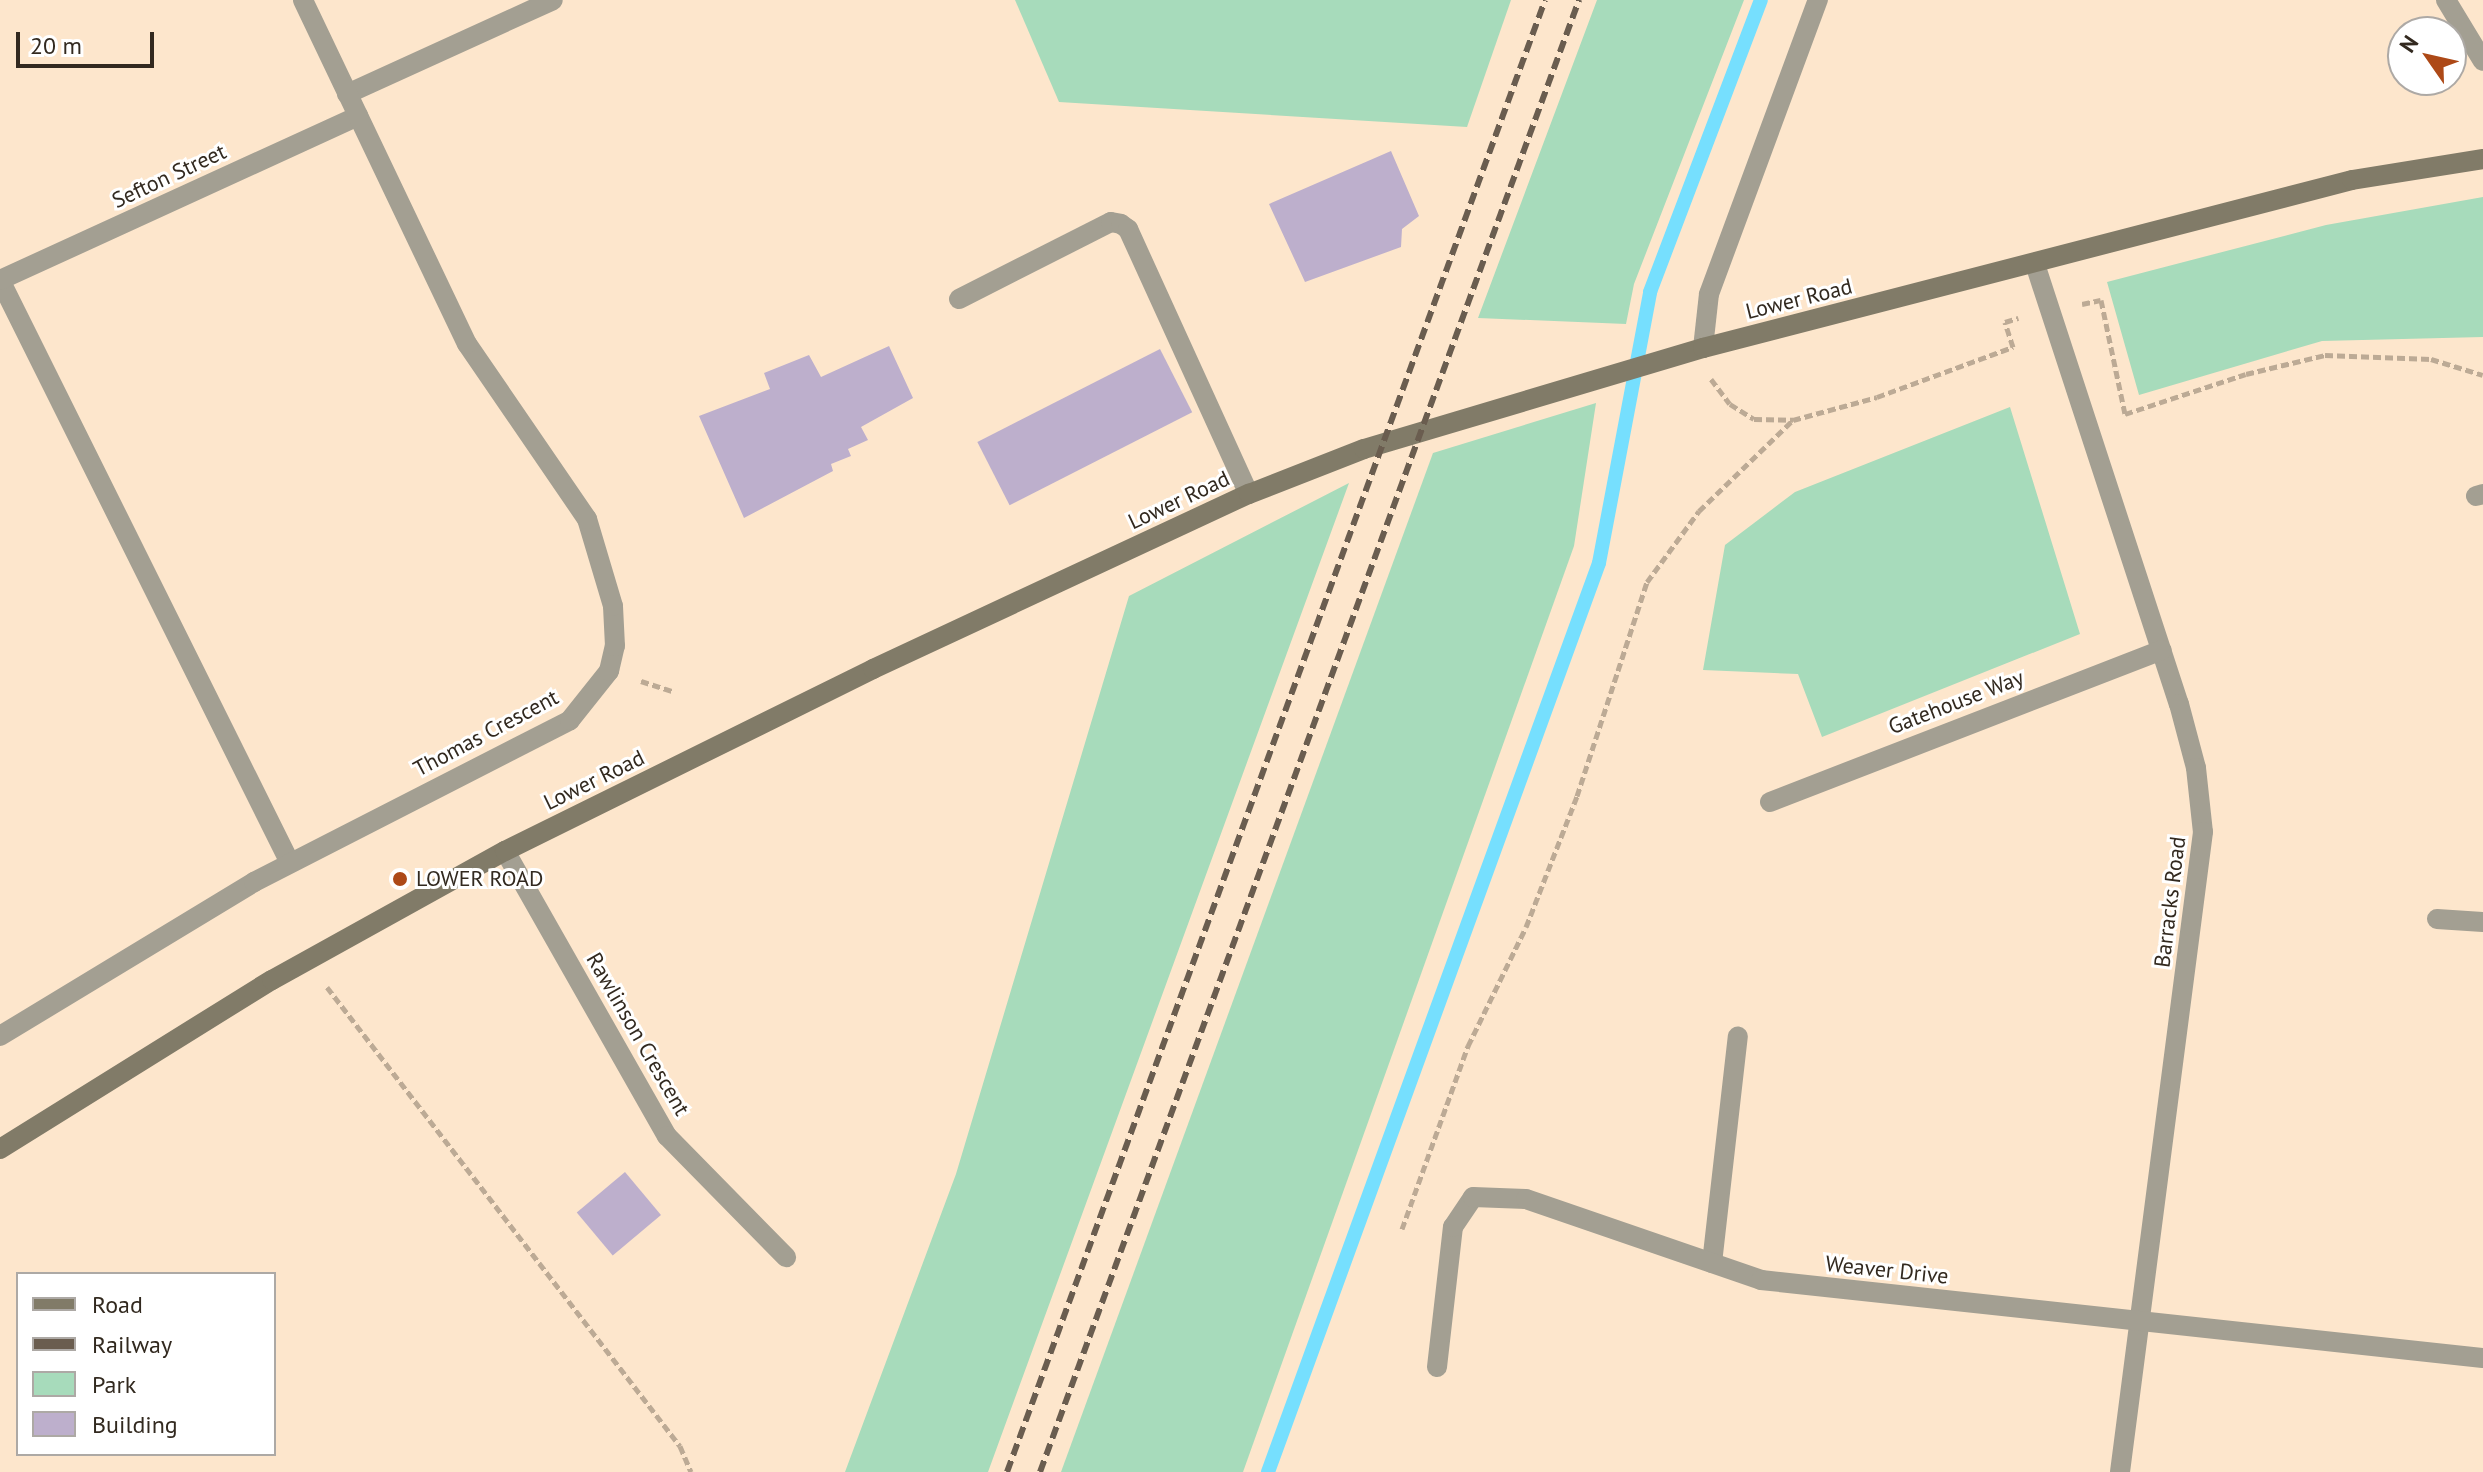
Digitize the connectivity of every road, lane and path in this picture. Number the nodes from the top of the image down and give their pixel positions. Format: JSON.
{"nodes":[{"id":1,"x":303,"y":0,"type":"edge"},
{"id":2,"x":553,"y":0,"type":"edge"},
{"id":3,"x":1818,"y":0,"type":"edge"},
{"id":4,"x":2446,"y":0,"type":"edge"},
{"id":5,"x":2483,"y":61,"type":"edge"},
{"id":6,"x":347,"y":94,"type":"junction"},
{"id":7,"x":358,"y":116,"type":"junction"},
{"id":8,"x":2483,"y":159,"type":"edge"},
{"id":9,"x":2035,"y":264,"type":"junction"},
{"id":10,"x":0,"y":280,"type":"edge"},
{"id":11,"x":959,"y":299,"type":"dead end"},
{"id":12,"x":2049,"y":310,"type":"junction"},
{"id":13,"x":1703,"y":348,"type":"junction"},
{"id":14,"x":2483,"y":375,"type":"edge"},
{"id":15,"x":1793,"y":420,"type":"junction"},
{"id":16,"x":1249,"y":494,"type":"junction"},
{"id":17,"x":2161,"y":650,"type":"junction"},
{"id":18,"x":1770,"y":802,"type":"dead end"},
{"id":19,"x":505,"y":851,"type":"junction"},
{"id":20,"x":290,"y":863,"type":"junction"},
{"id":21,"x":2437,"y":919,"type":"dead end"},
{"id":22,"x":2483,"y":922,"type":"edge"},
{"id":23,"x":307,"y":960,"type":"junction"},
{"id":24,"x":0,"y":1036,"type":"edge"},
{"id":25,"x":1738,"y":1036,"type":"dead end"},
{"id":26,"x":0,"y":1149,"type":"edge"},
{"id":27,"x":1402,"y":1229,"type":"dead end"},
{"id":28,"x":786,"y":1257,"type":"dead end"},
{"id":29,"x":1712,"y":1263,"type":"junction"},
{"id":30,"x":2139,"y":1321,"type":"junction"},
{"id":31,"x":2483,"y":1358,"type":"edge"},
{"id":32,"x":1437,"y":1367,"type":"dead end"},
{"id":33,"x":691,"y":1472,"type":"edge"},
{"id":34,"x":2120,"y":1472,"type":"edge"}],
"edges":[{"from":1,"to":6,"type":"street","name":"Thomas Crescent"},
{"from":2,"to":6,"type":"street"},
{"from":3,"to":13,"type":"street"},
{"from":4,"to":5,"type":"street"},
{"from":6,"to":7,"type":"street","name":"Thomas Crescent"},
{"from":7,"to":10,"type":"street","name":"Sefton Street"},
{"from":7,"to":20,"type":"street","name":"Thomas Crescent"},
{"from":8,"to":9,"type":"street","name":"Lower Road"},
{"from":9,"to":12,"type":"street","name":"Barracks Road"},
{"from":9,"to":13,"type":"street","name":"Lower Road"},
{"from":10,"to":20,"type":"street"},
{"from":11,"to":16,"type":"street"},
{"from":12,"to":14,"type":"path"},
{"from":12,"to":15,"type":"path"},
{"from":12,"to":17,"type":"street","name":"Barracks Road"},
{"from":13,"to":15,"type":"path"},
{"from":13,"to":16,"type":"street","name":"Lower Road"},
{"from":15,"to":27,"type":"path"},
{"from":16,"to":19,"type":"street","name":"Lower Road"},
{"from":17,"to":18,"type":"street","name":"Gatehouse Way"},
{"from":17,"to":30,"type":"street","name":"Barracks Road"},
{"from":19,"to":23,"type":"street","name":"Lower Road"},
{"from":19,"to":28,"type":"street","name":"Rawlinson Crescent"},
{"from":20,"to":24,"type":"street","name":"Thomas Crescent"},
{"from":21,"to":22,"type":"street"},
{"from":23,"to":26,"type":"street","name":"Lower Road"},
{"from":23,"to":33,"type":"path"},
{"from":25,"to":29,"type":"street"},
{"from":29,"to":30,"type":"street","name":"Weaver Drive"},
{"from":29,"to":32,"type":"street","name":"Weaver Drive"},
{"from":30,"to":31,"type":"street","name":"Weaver Drive"},
{"from":30,"to":34,"type":"street","name":"Barracks Road"}]}
